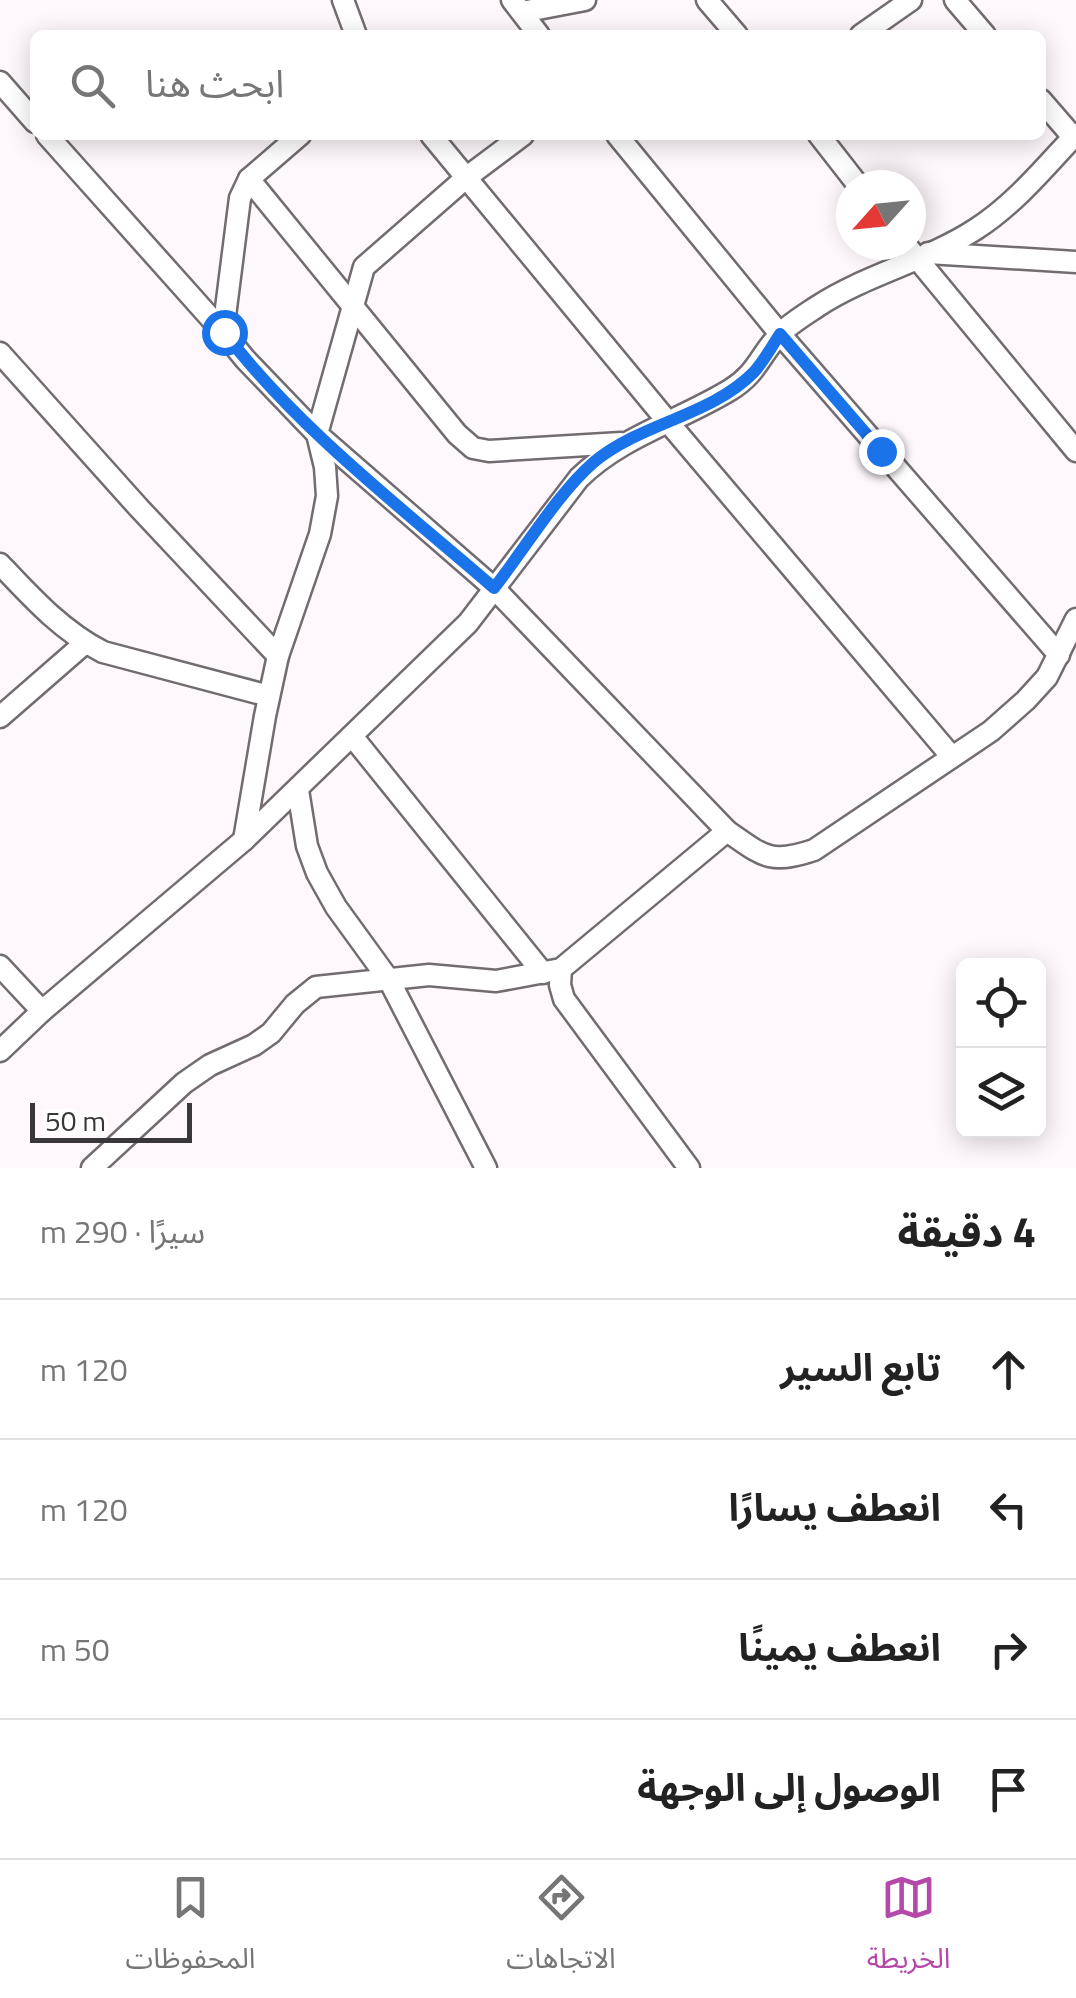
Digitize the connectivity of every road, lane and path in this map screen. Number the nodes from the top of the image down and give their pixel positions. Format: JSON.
{"nodes":[{"id":1,"x":343,"y":0,"type":"edge"},
{"id":2,"x":585,"y":0,"type":"edge"},
{"id":3,"x":708,"y":0,"type":"edge"},
{"id":4,"x":911,"y":0,"type":"edge"},
{"id":5,"x":956,"y":0,"type":"edge"},
{"id":6,"x":517,"y":6,"type":"edge"},
{"id":7,"x":354,"y":30,"type":"edge"},
{"id":8,"x":535,"y":30,"type":"edge"},
{"id":9,"x":733,"y":30,"type":"edge"},
{"id":10,"x":868,"y":30,"type":"edge"},
{"id":11,"x":982,"y":30,"type":"edge"},
{"id":12,"x":0,"y":82,"type":"edge"},
{"id":13,"x":1046,"y":105,"type":"edge"},
{"id":14,"x":30,"y":116,"type":"edge"},
{"id":15,"x":1075,"y":136,"type":"edge"},
{"id":16,"x":51,"y":140,"type":"edge"},
{"id":17,"x":294,"y":140,"type":"edge"},
{"id":18,"x":435,"y":140,"type":"edge"},
{"id":19,"x":517,"y":140,"type":"edge"},
{"id":20,"x":621,"y":140,"type":"edge"},
{"id":21,"x":823,"y":140,"type":"edge"},
{"id":22,"x":846,"y":170,"type":"edge"},
{"id":23,"x":467,"y":177,"type":"junction"},
{"id":24,"x":249,"y":179,"type":"junction"},
{"id":25,"x":926,"y":248,"type":"edge"},
{"id":26,"x":926,"y":253,"type":"edge"},
{"id":27,"x":900,"y":260,"type":"edge"},
{"id":28,"x":921,"y":260,"type":"edge"},
{"id":29,"x":1076,"y":262,"type":"edge"},
{"id":30,"x":354,"y":304,"type":"junction"},
{"id":31,"x":224,"y":332,"type":"junction"},
{"id":32,"x":780,"y":334,"type":"junction"},
{"id":33,"x":0,"y":353,"type":"edge"},
{"id":34,"x":668,"y":422,"type":"junction"},
{"id":35,"x":317,"y":434,"type":"junction"},
{"id":36,"x":623,"y":442,"type":"junction"},
{"id":37,"x":1076,"y":451,"type":"edge"},
{"id":38,"x":0,"y":564,"type":"edge"},
{"id":39,"x":494,"y":588,"type":"junction"},
{"id":40,"x":1076,"y":620,"type":"edge"},
{"id":41,"x":85,"y":643,"type":"junction"},
{"id":42,"x":1059,"y":655,"type":"junction"},
{"id":43,"x":278,"y":656,"type":"junction"},
{"id":44,"x":270,"y":696,"type":"junction"},
{"id":45,"x":0,"y":717,"type":"edge"},
{"id":46,"x":352,"y":736,"type":"junction"},
{"id":47,"x":952,"y":757,"type":"junction"},
{"id":48,"x":298,"y":790,"type":"junction"},
{"id":49,"x":727,"y":830,"type":"junction"},
{"id":50,"x":244,"y":840,"type":"junction"},
{"id":51,"x":0,"y":966,"type":"edge"},
{"id":52,"x":552,"y":971,"type":"junction"},
{"id":53,"x":388,"y":980,"type":"junction"},
{"id":54,"x":42,"y":1011,"type":"junction"},
{"id":55,"x":0,"y":1051,"type":"edge"},
{"id":56,"x":92,"y":1168,"type":"edge"},
{"id":57,"x":486,"y":1168,"type":"edge"},
{"id":58,"x":689,"y":1168,"type":"edge"}],
"edges":[{"from":1,"to":7,"type":"street"},
{"from":2,"to":6,"type":"street"},
{"from":3,"to":9,"type":"street"},
{"from":4,"to":10,"type":"street"},
{"from":5,"to":11,"type":"street"},
{"from":6,"to":8,"type":"street"},
{"from":12,"to":14,"type":"street"},
{"from":13,"to":15,"type":"street"},
{"from":15,"to":25,"type":"street"},
{"from":16,"to":31,"type":"street"},
{"from":17,"to":24,"type":"street"},
{"from":18,"to":23,"type":"street"},
{"from":19,"to":23,"type":"street"},
{"from":20,"to":32,"type":"street"},
{"from":21,"to":22,"type":"street"},
{"from":23,"to":30,"type":"street"},
{"from":23,"to":34,"type":"street"},
{"from":24,"to":30,"type":"street"},
{"from":24,"to":31,"type":"street"},
{"from":26,"to":29,"type":"street"},
{"from":27,"to":32,"type":"street"},
{"from":28,"to":37,"type":"street"},
{"from":30,"to":35,"type":"street"},
{"from":30,"to":36,"type":"street"},
{"from":31,"to":35,"type":"street"},
{"from":32,"to":34,"type":"street"},
{"from":32,"to":42,"type":"street"},
{"from":33,"to":43,"type":"street"},
{"from":34,"to":36,"type":"street"},
{"from":34,"to":47,"type":"street"},
{"from":35,"to":39,"type":"street"},
{"from":35,"to":43,"type":"street"},
{"from":36,"to":39,"type":"street"},
{"from":38,"to":41,"type":"street"},
{"from":39,"to":46,"type":"street"},
{"from":39,"to":49,"type":"street"},
{"from":40,"to":42,"type":"street"},
{"from":41,"to":44,"type":"street"},
{"from":41,"to":45,"type":"street"},
{"from":42,"to":47,"type":"street"},
{"from":43,"to":44,"type":"street"},
{"from":44,"to":50,"type":"street"},
{"from":46,"to":48,"type":"street"},
{"from":46,"to":52,"type":"street"},
{"from":47,"to":49,"type":"street"},
{"from":48,"to":50,"type":"street"},
{"from":48,"to":53,"type":"street"},
{"from":49,"to":52,"type":"street"},
{"from":50,"to":54,"type":"street"},
{"from":51,"to":54,"type":"street"},
{"from":52,"to":53,"type":"street"},
{"from":52,"to":58,"type":"street"},
{"from":53,"to":56,"type":"street"},
{"from":53,"to":57,"type":"street"},
{"from":54,"to":55,"type":"street"}]}
